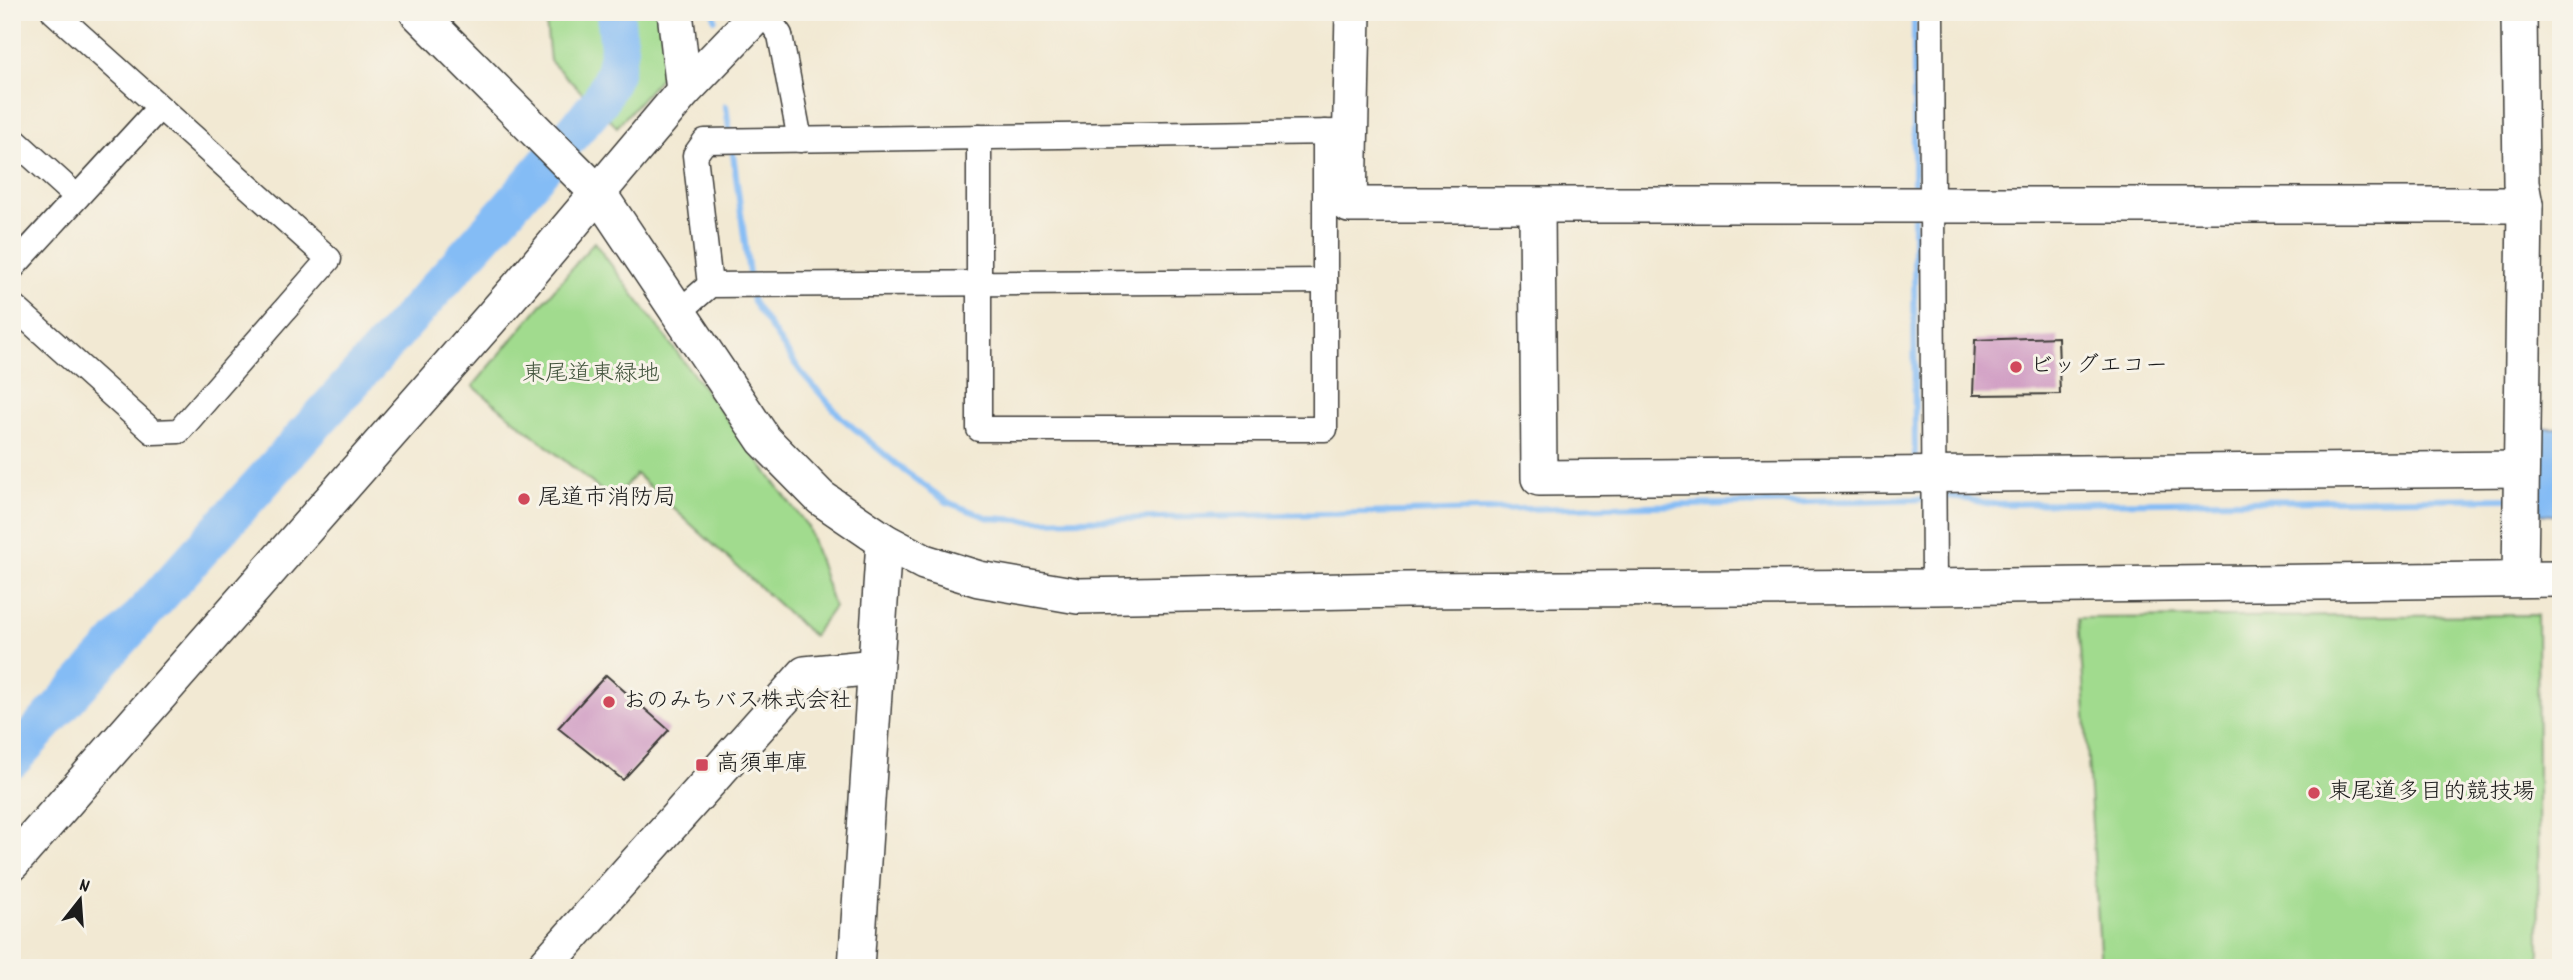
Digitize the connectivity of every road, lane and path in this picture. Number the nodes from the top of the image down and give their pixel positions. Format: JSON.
{"nodes":[{"id":1,"x":54,"y":12,"type":"edge"},
{"id":2,"x":416,"y":12,"type":"edge"},
{"id":3,"x":675,"y":12,"type":"edge"},
{"id":4,"x":762,"y":12,"type":"edge"},
{"id":5,"x":1353,"y":12,"type":"edge"},
{"id":6,"x":1931,"y":12,"type":"edge"},
{"id":7,"x":2519,"y":12,"type":"edge"},
{"id":8,"x":684,"y":91,"type":"junction"},
{"id":9,"x":159,"y":108,"type":"junction"},
{"id":10,"x":1338,"y":132,"type":"junction"},
{"id":11,"x":979,"y":137,"type":"junction"},
{"id":12,"x":12,"y":138,"type":"edge"},
{"id":13,"x":800,"y":140,"type":"junction"},
{"id":14,"x":590,"y":184,"type":"junction"},
{"id":15,"x":77,"y":197,"type":"junction"},
{"id":16,"x":2525,"y":205,"type":"junction"},
{"id":17,"x":1537,"y":206,"type":"junction"},
{"id":18,"x":1920,"y":206,"type":"junction"},
{"id":19,"x":12,"y":268,"type":"edge"},
{"id":20,"x":1325,"y":281,"type":"junction"},
{"id":21,"x":979,"y":284,"type":"junction"},
{"id":22,"x":710,"y":285,"type":"junction"},
{"id":23,"x":679,"y":312,"type":"junction"},
{"id":24,"x":15,"y":313,"type":"edge"},
{"id":25,"x":1927,"y":484,"type":"junction"},
{"id":26,"x":2521,"y":489,"type":"junction"},
{"id":27,"x":884,"y":541,"type":"junction"},
{"id":28,"x":2521,"y":579,"type":"junction"},
{"id":29,"x":2561,"y":579,"type":"edge"},
{"id":30,"x":1934,"y":587,"type":"junction"},
{"id":31,"x":875,"y":667,"type":"junction"},
{"id":32,"x":12,"y":863,"type":"edge"},
{"id":33,"x":543,"y":968,"type":"edge"},
{"id":34,"x":856,"y":968,"type":"edge"}],
"edges":[{"from":1,"to":9,"type":"street"},
{"from":2,"to":14,"type":"street"},
{"from":3,"to":8,"type":"street"},
{"from":4,"to":8,"type":"street"},
{"from":4,"to":13,"type":"street"},
{"from":5,"to":10,"type":"street"},
{"from":6,"to":18,"type":"street"},
{"from":7,"to":16,"type":"street"},
{"from":8,"to":14,"type":"street"},
{"from":9,"to":15,"type":"street"},
{"from":9,"to":24,"type":"street"},
{"from":10,"to":11,"type":"street"},
{"from":10,"to":17,"type":"street"},
{"from":10,"to":20,"type":"street"},
{"from":11,"to":13,"type":"street"},
{"from":11,"to":21,"type":"street"},
{"from":12,"to":15,"type":"street"},
{"from":13,"to":22,"type":"street"},
{"from":14,"to":23,"type":"street"},
{"from":14,"to":32,"type":"street"},
{"from":15,"to":19,"type":"street"},
{"from":16,"to":18,"type":"street"},
{"from":16,"to":26,"type":"street"},
{"from":17,"to":18,"type":"street"},
{"from":17,"to":25,"type":"street"},
{"from":18,"to":25,"type":"street"},
{"from":20,"to":21,"type":"street"},
{"from":20,"to":21,"type":"street"},
{"from":21,"to":22,"type":"street"},
{"from":22,"to":23,"type":"street"},
{"from":23,"to":27,"type":"street"},
{"from":25,"to":26,"type":"street"},
{"from":25,"to":30,"type":"street"},
{"from":26,"to":28,"type":"street"},
{"from":27,"to":30,"type":"street"},
{"from":27,"to":31,"type":"street"},
{"from":28,"to":29,"type":"street"},
{"from":28,"to":30,"type":"street"},
{"from":31,"to":33,"type":"street"},
{"from":31,"to":34,"type":"street"}]}
